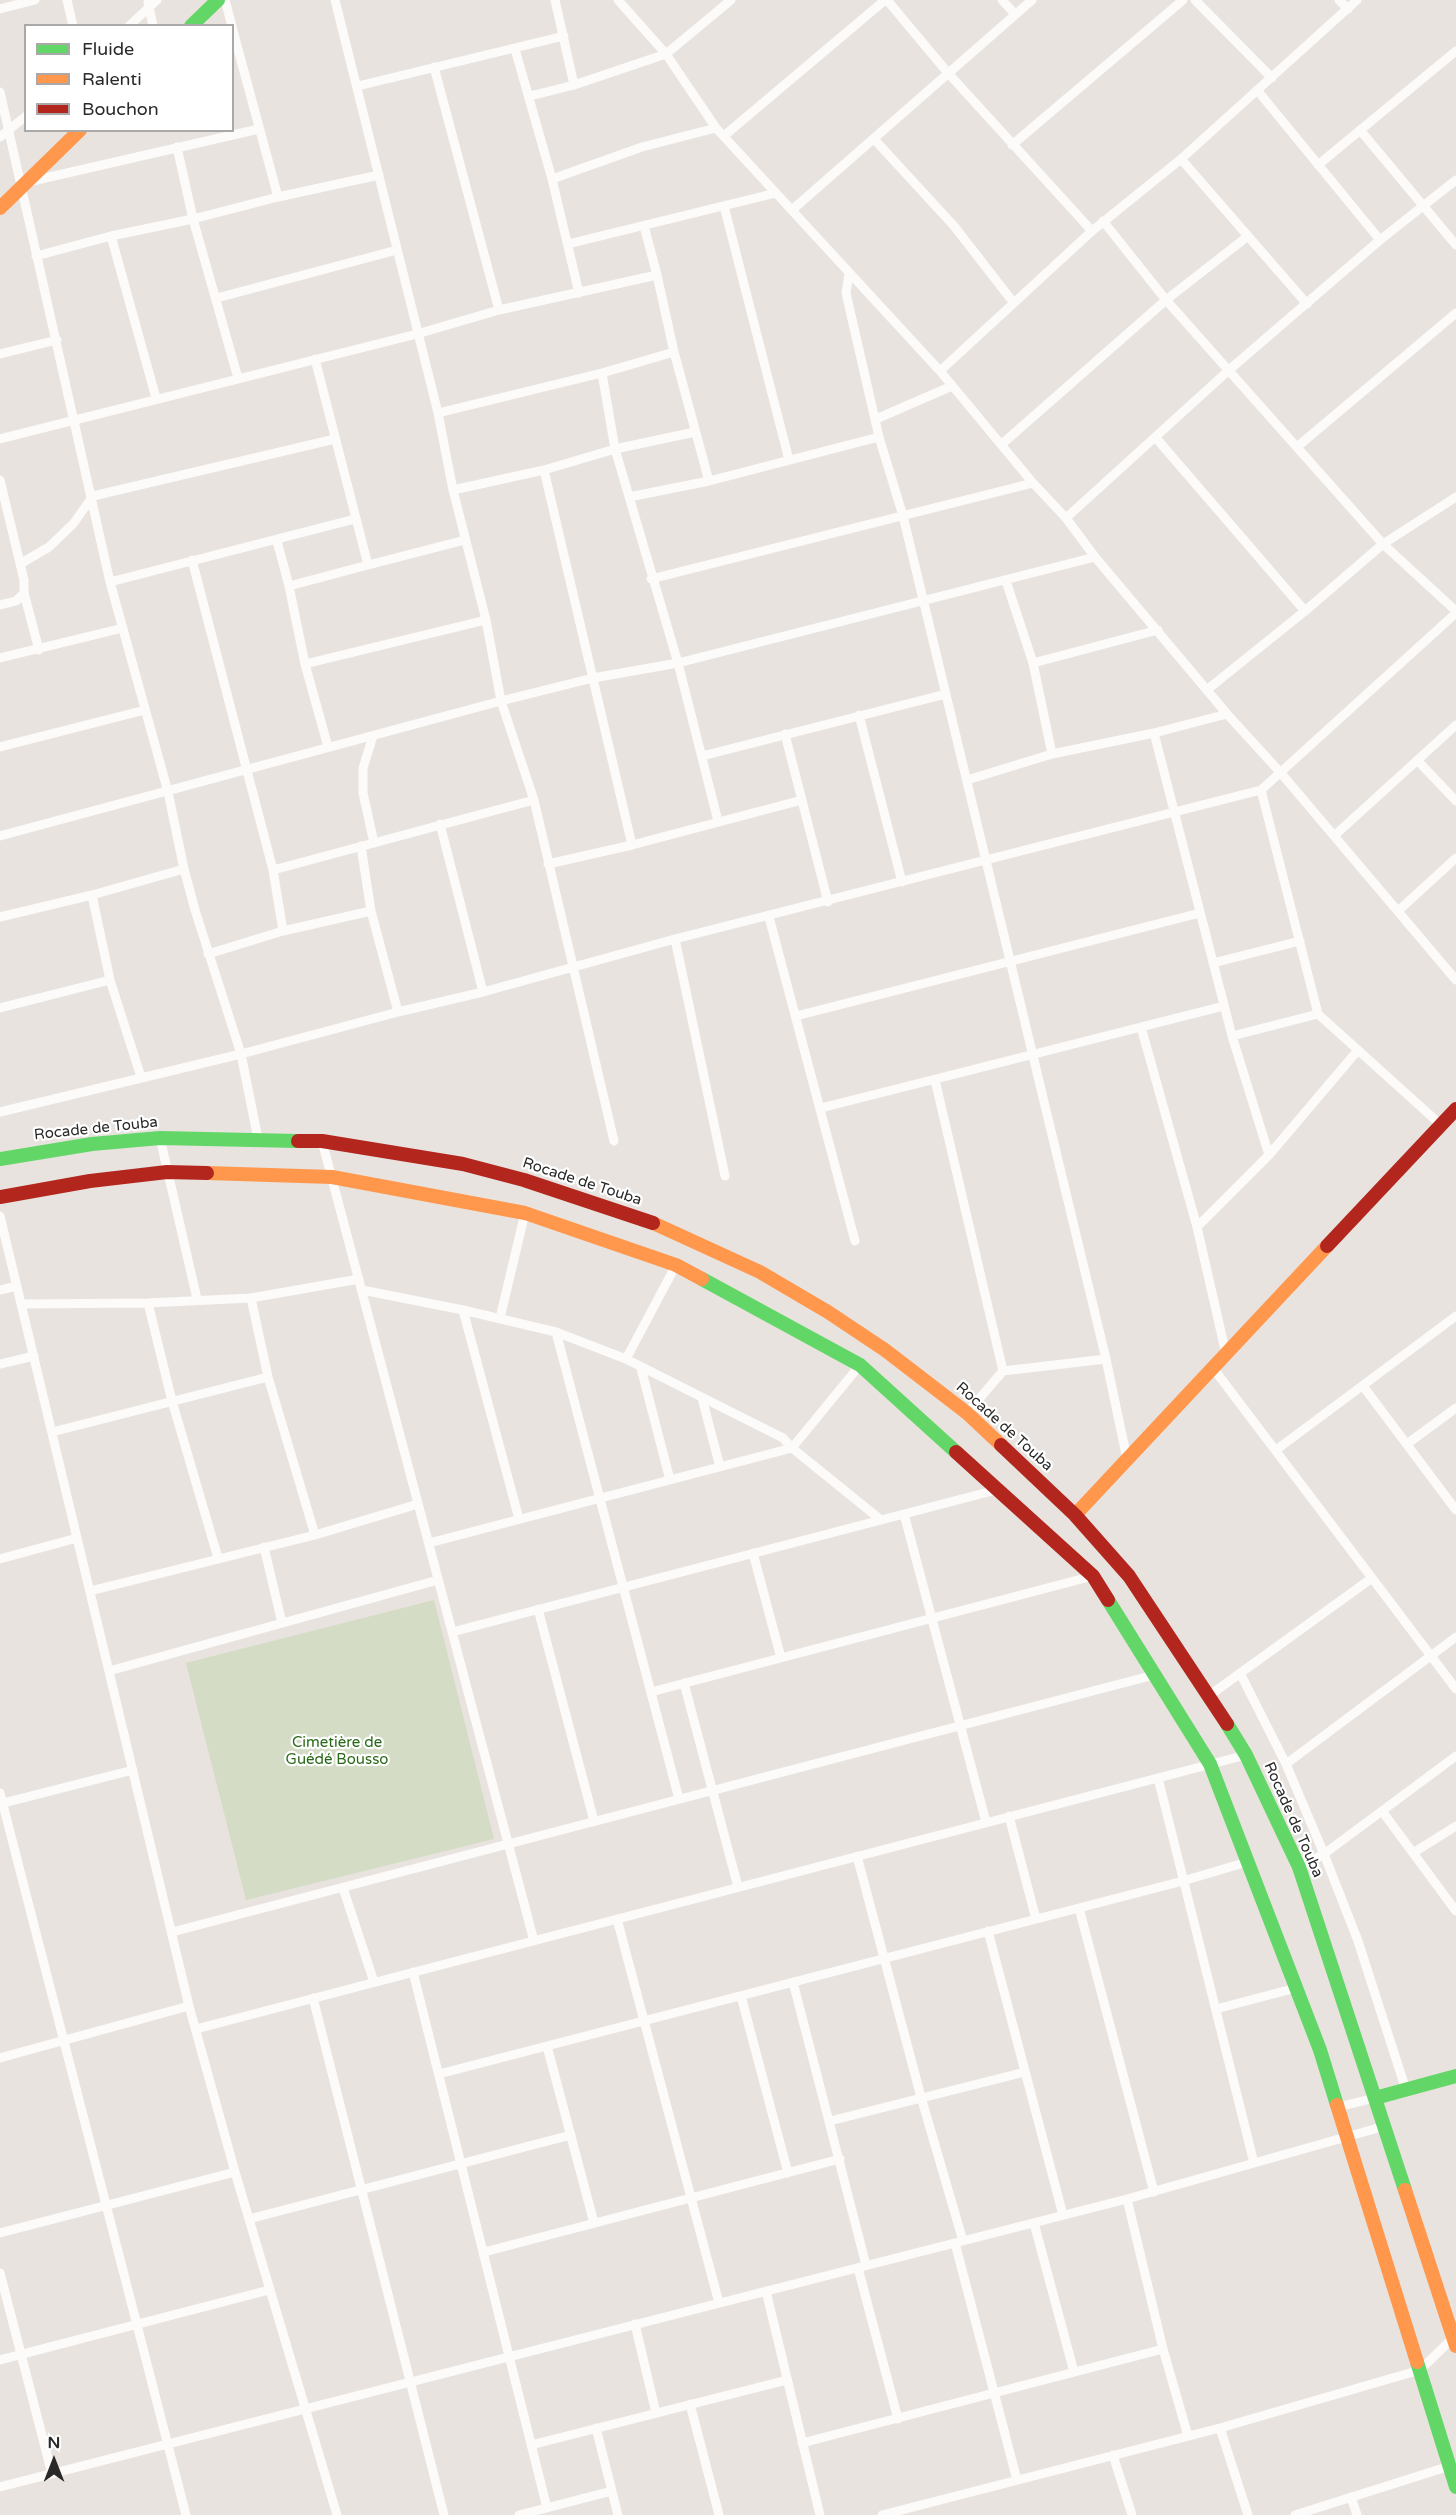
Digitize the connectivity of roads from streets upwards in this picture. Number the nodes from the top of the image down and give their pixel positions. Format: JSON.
{"nodes":[{"id":1,"x":35,"y":0,"type":"edge"},
{"id":2,"x":67,"y":0,"type":"edge"},
{"id":3,"x":218,"y":0,"type":"edge"},
{"id":4,"x":225,"y":0,"type":"edge"},
{"id":5,"x":338,"y":0,"type":"edge"},
{"id":6,"x":555,"y":0,"type":"edge"},
{"id":7,"x":618,"y":0,"type":"edge"},
{"id":8,"x":731,"y":0,"type":"edge"},
{"id":9,"x":886,"y":0,"type":"edge"},
{"id":10,"x":1002,"y":0,"type":"edge"},
{"id":11,"x":1032,"y":0,"type":"edge"},
{"id":12,"x":1183,"y":0,"type":"edge"},
{"id":13,"x":1195,"y":0,"type":"edge"},
{"id":14,"x":1339,"y":0,"type":"edge"},
{"id":15,"x":1357,"y":0,"type":"edge"},
{"id":16,"x":151,"y":2,"type":"edge"},
{"id":17,"x":0,"y":9,"type":"edge"},
{"id":18,"x":1348,"y":9,"type":"junction"},
{"id":19,"x":1015,"y":14,"type":"junction"},
{"id":20,"x":73,"y":24,"type":"edge"},
{"id":21,"x":131,"y":24,"type":"edge"},
{"id":22,"x":153,"y":24,"type":"edge"},
{"id":23,"x":193,"y":24,"type":"edge"},
{"id":24,"x":231,"y":24,"type":"edge"},
{"id":25,"x":234,"y":34,"type":"edge"},
{"id":26,"x":564,"y":36,"type":"junction"},
{"id":27,"x":515,"y":49,"type":"junction"},
{"id":28,"x":1456,"y":51,"type":"edge"},
{"id":29,"x":666,"y":54,"type":"junction"},
{"id":30,"x":434,"y":67,"type":"junction"},
{"id":31,"x":948,"y":73,"type":"junction"},
{"id":32,"x":1272,"y":78,"type":"junction"},
{"id":33,"x":574,"y":85,"type":"junction"},
{"id":34,"x":358,"y":86,"type":"junction"},
{"id":35,"x":1257,"y":90,"type":"junction"},
{"id":36,"x":0,"y":93,"type":"edge"},
{"id":37,"x":530,"y":96,"type":"junction"},
{"id":38,"x":24,"y":118,"type":"edge"},
{"id":39,"x":716,"y":128,"type":"junction"},
{"id":40,"x":259,"y":129,"type":"junction"},
{"id":41,"x":9,"y":130,"type":"junction"},
{"id":42,"x":1360,"y":130,"type":"junction"},
{"id":43,"x":78,"y":132,"type":"edge"},
{"id":44,"x":725,"y":135,"type":"junction"},
{"id":45,"x":0,"y":137,"type":"edge"},
{"id":46,"x":874,"y":139,"type":"junction"},
{"id":47,"x":1012,"y":145,"type":"junction"},
{"id":48,"x":177,"y":147,"type":"junction"},
{"id":49,"x":1181,"y":159,"type":"junction"},
{"id":50,"x":1318,"y":165,"type":"junction"},
{"id":51,"x":379,"y":176,"type":"junction"},
{"id":52,"x":552,"y":180,"type":"junction"},
{"id":53,"x":1456,"y":180,"type":"edge"},
{"id":54,"x":24,"y":185,"type":"junction"},
{"id":55,"x":776,"y":193,"type":"junction"},
{"id":56,"x":278,"y":197,"type":"junction"},
{"id":57,"x":1422,"y":205,"type":"junction"},
{"id":58,"x":724,"y":206,"type":"junction"},
{"id":59,"x":0,"y":208,"type":"edge"},
{"id":60,"x":792,"y":210,"type":"junction"},
{"id":61,"x":193,"y":219,"type":"junction"},
{"id":62,"x":1103,"y":221,"type":"junction"},
{"id":63,"x":644,"y":226,"type":"junction"},
{"id":64,"x":1092,"y":231,"type":"junction"},
{"id":65,"x":111,"y":236,"type":"junction"},
{"id":66,"x":1248,"y":236,"type":"junction"},
{"id":67,"x":1380,"y":240,"type":"junction"},
{"id":68,"x":568,"y":244,"type":"junction"},
{"id":69,"x":1456,"y":245,"type":"edge"},
{"id":70,"x":397,"y":250,"type":"junction"},
{"id":71,"x":36,"y":255,"type":"junction"},
{"id":72,"x":849,"y":274,"type":"junction"},
{"id":73,"x":657,"y":275,"type":"junction"},
{"id":74,"x":579,"y":293,"type":"junction"},
{"id":75,"x":217,"y":298,"type":"junction"},
{"id":76,"x":1166,"y":300,"type":"junction"},
{"id":77,"x":1013,"y":302,"type":"junction"},
{"id":78,"x":1307,"y":304,"type":"junction"},
{"id":79,"x":499,"y":310,"type":"junction"},
{"id":80,"x":1456,"y":313,"type":"edge"},
{"id":81,"x":417,"y":334,"type":"junction"},
{"id":82,"x":57,"y":340,"type":"junction"},
{"id":83,"x":674,"y":352,"type":"junction"},
{"id":84,"x":0,"y":354,"type":"edge"},
{"id":85,"x":315,"y":359,"type":"junction"},
{"id":86,"x":1229,"y":370,"type":"junction"},
{"id":87,"x":940,"y":371,"type":"junction"},
{"id":88,"x":602,"y":373,"type":"junction"},
{"id":89,"x":238,"y":378,"type":"junction"},
{"id":90,"x":952,"y":386,"type":"junction"},
{"id":91,"x":156,"y":398,"type":"junction"},
{"id":92,"x":438,"y":413,"type":"junction"},
{"id":93,"x":876,"y":419,"type":"junction"},
{"id":94,"x":74,"y":420,"type":"junction"},
{"id":95,"x":695,"y":432,"type":"junction"},
{"id":96,"x":879,"y":437,"type":"junction"},
{"id":97,"x":1156,"y":438,"type":"junction"},
{"id":98,"x":0,"y":439,"type":"edge"},
{"id":99,"x":335,"y":439,"type":"junction"},
{"id":100,"x":1002,"y":444,"type":"junction"},
{"id":101,"x":1297,"y":447,"type":"junction"},
{"id":102,"x":615,"y":450,"type":"junction"},
{"id":103,"x":789,"y":460,"type":"junction"},
{"id":104,"x":544,"y":470,"type":"junction"},
{"id":105,"x":0,"y":480,"type":"edge"},
{"id":106,"x":709,"y":481,"type":"junction"},
{"id":107,"x":1033,"y":483,"type":"junction"},
{"id":108,"x":453,"y":490,"type":"junction"},
{"id":109,"x":93,"y":496,"type":"junction"},
{"id":110,"x":1456,"y":496,"type":"edge"},
{"id":111,"x":629,"y":497,"type":"junction"},
{"id":112,"x":903,"y":516,"type":"junction"},
{"id":113,"x":1066,"y":518,"type":"junction"},
{"id":114,"x":10,"y":519,"type":"junction"},
{"id":115,"x":355,"y":519,"type":"junction"},
{"id":116,"x":0,"y":522,"type":"edge"},
{"id":117,"x":465,"y":540,"type":"junction"},
{"id":118,"x":277,"y":541,"type":"junction"},
{"id":119,"x":1383,"y":544,"type":"junction"},
{"id":120,"x":1095,"y":557,"type":"junction"},
{"id":121,"x":192,"y":560,"type":"junction"},
{"id":122,"x":20,"y":564,"type":"junction"},
{"id":123,"x":368,"y":565,"type":"junction"},
{"id":124,"x":651,"y":579,"type":"junction"},
{"id":125,"x":1006,"y":580,"type":"junction"},
{"id":126,"x":111,"y":582,"type":"junction"},
{"id":127,"x":289,"y":586,"type":"junction"},
{"id":128,"x":24,"y":593,"type":"junction"},
{"id":129,"x":924,"y":600,"type":"junction"},
{"id":130,"x":0,"y":605,"type":"edge"},
{"id":131,"x":1305,"y":611,"type":"junction"},
{"id":132,"x":1456,"y":612,"type":"edge"},
{"id":133,"x":486,"y":620,"type":"junction"},
{"id":134,"x":123,"y":628,"type":"junction"},
{"id":135,"x":1158,"y":630,"type":"junction"},
{"id":136,"x":39,"y":650,"type":"junction"},
{"id":137,"x":0,"y":658,"type":"edge"},
{"id":138,"x":678,"y":663,"type":"junction"},
{"id":139,"x":1033,"y":663,"type":"junction"},
{"id":140,"x":305,"y":664,"type":"junction"},
{"id":141,"x":593,"y":678,"type":"junction"},
{"id":142,"x":1208,"y":689,"type":"junction"},
{"id":143,"x":946,"y":694,"type":"junction"},
{"id":144,"x":501,"y":701,"type":"junction"},
{"id":145,"x":145,"y":710,"type":"junction"},
{"id":146,"x":1227,"y":714,"type":"junction"},
{"id":147,"x":859,"y":716,"type":"junction"},
{"id":148,"x":1456,"y":725,"type":"edge"},
{"id":149,"x":1154,"y":733,"type":"junction"},
{"id":150,"x":785,"y":734,"type":"junction"},
{"id":151,"x":373,"y":736,"type":"junction"},
{"id":152,"x":0,"y":747,"type":"edge"},
{"id":153,"x":328,"y":747,"type":"junction"},
{"id":154,"x":1052,"y":754,"type":"junction"},
{"id":155,"x":702,"y":756,"type":"junction"},
{"id":156,"x":1418,"y":760,"type":"junction"},
{"id":157,"x":246,"y":770,"type":"junction"},
{"id":158,"x":1280,"y":772,"type":"junction"},
{"id":159,"x":967,"y":780,"type":"junction"},
{"id":160,"x":1262,"y":790,"type":"junction"},
{"id":161,"x":168,"y":792,"type":"junction"},
{"id":162,"x":534,"y":800,"type":"junction"},
{"id":163,"x":802,"y":800,"type":"junction"},
{"id":164,"x":1456,"y":801,"type":"edge"},
{"id":165,"x":1174,"y":813,"type":"junction"},
{"id":166,"x":718,"y":821,"type":"junction"},
{"id":167,"x":440,"y":824,"type":"junction"},
{"id":168,"x":1,"y":832,"type":"edge"},
{"id":169,"x":1334,"y":836,"type":"junction"},
{"id":170,"x":374,"y":843,"type":"junction"},
{"id":171,"x":632,"y":845,"type":"junction"},
{"id":172,"x":361,"y":846,"type":"junction"},
{"id":173,"x":1456,"y":858,"type":"edge"},
{"id":174,"x":986,"y":862,"type":"junction"},
{"id":175,"x":548,"y":864,"type":"junction"},
{"id":176,"x":184,"y":869,"type":"junction"},
{"id":177,"x":273,"y":870,"type":"junction"},
{"id":178,"x":902,"y":882,"type":"junction"},
{"id":179,"x":92,"y":895,"type":"junction"},
{"id":180,"x":828,"y":902,"type":"junction"},
{"id":181,"x":371,"y":910,"type":"junction"},
{"id":182,"x":1398,"y":911,"type":"junction"},
{"id":183,"x":1200,"y":914,"type":"junction"},
{"id":184,"x":769,"y":916,"type":"junction"},
{"id":185,"x":0,"y":917,"type":"edge"},
{"id":186,"x":283,"y":931,"type":"junction"},
{"id":187,"x":675,"y":939,"type":"junction"},
{"id":188,"x":1300,"y":941,"type":"junction"},
{"id":189,"x":208,"y":954,"type":"junction"},
{"id":190,"x":1010,"y":961,"type":"junction"},
{"id":191,"x":1213,"y":963,"type":"junction"},
{"id":192,"x":574,"y":966,"type":"junction"},
{"id":193,"x":1455,"y":975,"type":"edge"},
{"id":194,"x":110,"y":980,"type":"junction"},
{"id":195,"x":483,"y":992,"type":"junction"},
{"id":196,"x":1224,"y":1006,"type":"junction"},
{"id":197,"x":0,"y":1008,"type":"edge"},
{"id":198,"x":398,"y":1012,"type":"junction"},
{"id":199,"x":1318,"y":1014,"type":"junction"},
{"id":200,"x":796,"y":1016,"type":"junction"},
{"id":201,"x":1141,"y":1027,"type":"junction"},
{"id":202,"x":1232,"y":1036,"type":"junction"},
{"id":203,"x":1358,"y":1050,"type":"junction"},
{"id":204,"x":241,"y":1054,"type":"junction"},
{"id":205,"x":1033,"y":1055,"type":"junction"},
{"id":206,"x":141,"y":1077,"type":"junction"},
{"id":207,"x":935,"y":1080,"type":"junction"},
{"id":208,"x":821,"y":1108,"type":"junction"},
{"id":209,"x":1456,"y":1109,"type":"edge"},
{"id":210,"x":0,"y":1112,"type":"edge"},
{"id":211,"x":1441,"y":1125,"type":"junction"},
{"id":212,"x":160,"y":1138,"type":"junction"},
{"id":213,"x":258,"y":1139,"type":"junction"},
{"id":214,"x":322,"y":1141,"type":"junction"},
{"id":215,"x":614,"y":1142,"type":"dead end"},
{"id":216,"x":1269,"y":1155,"type":"junction"},
{"id":217,"x":0,"y":1159,"type":"edge"},
{"id":218,"x":166,"y":1172,"type":"junction"},
{"id":219,"x":725,"y":1176,"type":"dead end"},
{"id":220,"x":332,"y":1177,"type":"junction"},
{"id":221,"x":0,"y":1197,"type":"edge"},
{"id":222,"x":525,"y":1213,"type":"junction"},
{"id":223,"x":0,"y":1216,"type":"edge"},
{"id":224,"x":1197,"y":1227,"type":"junction"},
{"id":225,"x":855,"y":1241,"type":"dead end"},
{"id":226,"x":676,"y":1265,"type":"junction"},
{"id":227,"x":359,"y":1279,"type":"junction"},
{"id":228,"x":17,"y":1286,"type":"junction"},
{"id":229,"x":0,"y":1290,"type":"edge"},
{"id":230,"x":362,"y":1290,"type":"junction"},
{"id":231,"x":251,"y":1298,"type":"junction"},
{"id":232,"x":197,"y":1299,"type":"junction"},
{"id":233,"x":148,"y":1303,"type":"junction"},
{"id":234,"x":21,"y":1304,"type":"junction"},
{"id":235,"x":463,"y":1310,"type":"junction"},
{"id":236,"x":1456,"y":1316,"type":"edge"},
{"id":237,"x":500,"y":1318,"type":"junction"},
{"id":238,"x":556,"y":1332,"type":"junction"},
{"id":239,"x":1226,"y":1354,"type":"junction"},
{"id":240,"x":34,"y":1356,"type":"junction"},
{"id":241,"x":626,"y":1359,"type":"junction"},
{"id":242,"x":1106,"y":1359,"type":"junction"},
{"id":243,"x":0,"y":1364,"type":"edge"},
{"id":244,"x":860,"y":1365,"type":"junction"},
{"id":245,"x":641,"y":1368,"type":"junction"},
{"id":246,"x":1213,"y":1368,"type":"junction"},
{"id":247,"x":1003,"y":1371,"type":"junction"},
{"id":248,"x":268,"y":1377,"type":"junction"},
{"id":249,"x":1363,"y":1386,"type":"junction"},
{"id":250,"x":702,"y":1398,"type":"junction"},
{"id":251,"x":172,"y":1401,"type":"junction"},
{"id":252,"x":1456,"y":1407,"type":"edge"},
{"id":253,"x":967,"y":1413,"type":"junction"},
{"id":254,"x":52,"y":1432,"type":"junction"},
{"id":255,"x":1407,"y":1444,"type":"junction"},
{"id":256,"x":792,"y":1448,"type":"junction"},
{"id":257,"x":1276,"y":1450,"type":"junction"},
{"id":258,"x":1127,"y":1459,"type":"junction"},
{"id":259,"x":720,"y":1467,"type":"junction"},
{"id":260,"x":670,"y":1480,"type":"junction"},
{"id":261,"x":996,"y":1490,"type":"junction"},
{"id":262,"x":600,"y":1498,"type":"junction"},
{"id":263,"x":418,"y":1504,"type":"junction"},
{"id":264,"x":1456,"y":1510,"type":"edge"},
{"id":265,"x":904,"y":1514,"type":"junction"},
{"id":266,"x":1075,"y":1515,"type":"junction"},
{"id":267,"x":519,"y":1519,"type":"junction"},
{"id":268,"x":881,"y":1520,"type":"junction"},
{"id":269,"x":315,"y":1534,"type":"junction"},
{"id":270,"x":77,"y":1538,"type":"junction"},
{"id":271,"x":429,"y":1543,"type":"junction"},
{"id":272,"x":264,"y":1548,"type":"junction"},
{"id":273,"x":753,"y":1553,"type":"junction"},
{"id":274,"x":218,"y":1558,"type":"junction"},
{"id":275,"x":0,"y":1559,"type":"edge"},
{"id":276,"x":1093,"y":1576,"type":"junction"},
{"id":277,"x":1372,"y":1578,"type":"junction"},
{"id":278,"x":438,"y":1581,"type":"junction"},
{"id":279,"x":623,"y":1587,"type":"junction"},
{"id":280,"x":90,"y":1591,"type":"junction"},
{"id":281,"x":538,"y":1609,"type":"junction"},
{"id":282,"x":932,"y":1619,"type":"junction"},
{"id":283,"x":282,"y":1623,"type":"junction"},
{"id":284,"x":452,"y":1632,"type":"junction"},
{"id":285,"x":1456,"y":1637,"type":"edge"},
{"id":286,"x":1431,"y":1656,"type":"junction"},
{"id":287,"x":781,"y":1658,"type":"junction"},
{"id":288,"x":109,"y":1671,"type":"junction"},
{"id":289,"x":1240,"y":1673,"type":"junction"},
{"id":290,"x":1154,"y":1675,"type":"junction"},
{"id":291,"x":684,"y":1683,"type":"junction"},
{"id":292,"x":1456,"y":1689,"type":"edge"},
{"id":293,"x":651,"y":1692,"type":"junction"},
{"id":294,"x":1210,"y":1695,"type":"junction"},
{"id":295,"x":960,"y":1726,"type":"junction"},
{"id":296,"x":1246,"y":1755,"type":"junction"},
{"id":297,"x":1456,"y":1756,"type":"edge"},
{"id":298,"x":1210,"y":1764,"type":"junction"},
{"id":299,"x":1286,"y":1764,"type":"junction"},
{"id":300,"x":133,"y":1770,"type":"junction"},
{"id":301,"x":1158,"y":1778,"type":"junction"},
{"id":302,"x":712,"y":1791,"type":"junction"},
{"id":303,"x":679,"y":1799,"type":"junction"},
{"id":304,"x":1,"y":1800,"type":"edge"},
{"id":305,"x":1382,"y":1811,"type":"junction"},
{"id":306,"x":1009,"y":1816,"type":"junction"},
{"id":307,"x":594,"y":1821,"type":"junction"},
{"id":308,"x":986,"y":1822,"type":"junction"},
{"id":309,"x":1456,"y":1826,"type":"edge"},
{"id":310,"x":508,"y":1844,"type":"junction"},
{"id":311,"x":1413,"y":1853,"type":"junction"},
{"id":312,"x":1324,"y":1854,"type":"junction"},
{"id":313,"x":857,"y":1856,"type":"junction"},
{"id":314,"x":1247,"y":1862,"type":"junction"},
{"id":315,"x":1299,"y":1867,"type":"junction"},
{"id":316,"x":1184,"y":1881,"type":"junction"},
{"id":317,"x":738,"y":1887,"type":"junction"},
{"id":318,"x":343,"y":1888,"type":"junction"},
{"id":319,"x":1079,"y":1908,"type":"junction"},
{"id":320,"x":1456,"y":1911,"type":"edge"},
{"id":321,"x":617,"y":1919,"type":"junction"},
{"id":322,"x":1036,"y":1919,"type":"junction"},
{"id":323,"x":988,"y":1931,"type":"junction"},
{"id":324,"x":172,"y":1932,"type":"junction"},
{"id":325,"x":534,"y":1941,"type":"junction"},
{"id":326,"x":884,"y":1958,"type":"junction"},
{"id":327,"x":413,"y":1972,"type":"junction"},
{"id":328,"x":374,"y":1982,"type":"junction"},
{"id":329,"x":793,"y":1982,"type":"junction"},
{"id":330,"x":1296,"y":1988,"type":"junction"},
{"id":331,"x":741,"y":1996,"type":"junction"},
{"id":332,"x":313,"y":1998,"type":"junction"},
{"id":333,"x":189,"y":2006,"type":"junction"},
{"id":334,"x":1216,"y":2009,"type":"junction"},
{"id":335,"x":644,"y":2021,"type":"junction"},
{"id":336,"x":196,"y":2029,"type":"junction"},
{"id":337,"x":64,"y":2041,"type":"junction"},
{"id":338,"x":547,"y":2046,"type":"junction"},
{"id":339,"x":0,"y":2058,"type":"edge"},
{"id":340,"x":1025,"y":2072,"type":"junction"},
{"id":341,"x":439,"y":2074,"type":"junction"},
{"id":342,"x":1456,"y":2076,"type":"edge"},
{"id":343,"x":1406,"y":2090,"type":"junction"},
{"id":344,"x":921,"y":2097,"type":"junction"},
{"id":345,"x":1375,"y":2098,"type":"junction"},
{"id":346,"x":1338,"y":2107,"type":"junction"},
{"id":347,"x":830,"y":2121,"type":"junction"},
{"id":348,"x":1384,"y":2126,"type":"junction"},
{"id":349,"x":571,"y":2135,"type":"junction"},
{"id":350,"x":1347,"y":2137,"type":"junction"},
{"id":351,"x":840,"y":2159,"type":"junction"},
{"id":352,"x":1254,"y":2163,"type":"junction"},
{"id":353,"x":461,"y":2164,"type":"junction"},
{"id":354,"x":235,"y":2172,"type":"junction"},
{"id":355,"x":788,"y":2173,"type":"junction"},
{"id":356,"x":361,"y":2190,"type":"junction"},
{"id":357,"x":1154,"y":2192,"type":"junction"},
{"id":358,"x":691,"y":2198,"type":"junction"},
{"id":359,"x":1127,"y":2199,"type":"junction"},
{"id":360,"x":106,"y":2205,"type":"junction"},
{"id":361,"x":1063,"y":2215,"type":"junction"},
{"id":362,"x":249,"y":2219,"type":"junction"},
{"id":363,"x":594,"y":2223,"type":"junction"},
{"id":364,"x":1034,"y":2223,"type":"junction"},
{"id":365,"x":0,"y":2233,"type":"edge"},
{"id":366,"x":959,"y":2242,"type":"junction"},
{"id":367,"x":484,"y":2252,"type":"junction"},
{"id":368,"x":862,"y":2266,"type":"junction"},
{"id":369,"x":0,"y":2273,"type":"edge"},
{"id":370,"x":269,"y":2290,"type":"junction"},
{"id":371,"x":766,"y":2291,"type":"junction"},
{"id":372,"x":719,"y":2303,"type":"junction"},
{"id":373,"x":1452,"y":2321,"type":"edge"},
{"id":374,"x":137,"y":2324,"type":"junction"},
{"id":375,"x":635,"y":2324,"type":"junction"},
{"id":376,"x":1455,"y":2342,"type":"edge"},
{"id":377,"x":1163,"y":2349,"type":"junction"},
{"id":378,"x":21,"y":2355,"type":"junction"},
{"id":379,"x":508,"y":2357,"type":"junction"},
{"id":380,"x":0,"y":2360,"type":"edge"},
{"id":381,"x":1420,"y":2370,"type":"junction"},
{"id":382,"x":1074,"y":2372,"type":"junction"},
{"id":383,"x":786,"y":2379,"type":"junction"},
{"id":384,"x":410,"y":2382,"type":"junction"},
{"id":385,"x":994,"y":2393,"type":"junction"},
{"id":386,"x":690,"y":2404,"type":"junction"},
{"id":387,"x":304,"y":2409,"type":"junction"},
{"id":388,"x":656,"y":2413,"type":"junction"},
{"id":389,"x":898,"y":2418,"type":"junction"},
{"id":390,"x":596,"y":2428,"type":"junction"},
{"id":391,"x":1220,"y":2428,"type":"junction"},
{"id":392,"x":1188,"y":2436,"type":"junction"},
{"id":393,"x":168,"y":2444,"type":"junction"},
{"id":394,"x":802,"y":2444,"type":"junction"},
{"id":395,"x":531,"y":2445,"type":"junction"},
{"id":396,"x":1113,"y":2455,"type":"junction"},
{"id":397,"x":1452,"y":2466,"type":"edge"},
{"id":398,"x":52,"y":2474,"type":"junction"},
{"id":399,"x":1017,"y":2480,"type":"junction"},
{"id":400,"x":0,"y":2487,"type":"edge"},
{"id":401,"x":1456,"y":2487,"type":"edge"},
{"id":402,"x":612,"y":2491,"type":"junction"},
{"id":403,"x":1351,"y":2498,"type":"junction"},
{"id":404,"x":547,"y":2508,"type":"junction"},
{"id":405,"x":186,"y":2515,"type":"edge"},
{"id":406,"x":337,"y":2515,"type":"edge"},
{"id":407,"x":444,"y":2515,"type":"edge"},
{"id":408,"x":519,"y":2515,"type":"edge"},
{"id":409,"x":618,"y":2515,"type":"edge"},
{"id":410,"x":719,"y":2515,"type":"edge"},
{"id":411,"x":820,"y":2515,"type":"edge"},
{"id":412,"x":882,"y":2515,"type":"edge"},
{"id":413,"x":1132,"y":2515,"type":"edge"},
{"id":414,"x":1248,"y":2515,"type":"edge"},
{"id":415,"x":1295,"y":2515,"type":"edge"},
{"id":416,"x":1356,"y":2515,"type":"edge"}],
"edges":[{"from":1,"to":17,"type":"street"},
{"from":2,"to":20,"type":"street"},
{"from":3,"to":23,"type":"street"},
{"from":4,"to":24,"type":"street"},
{"from":5,"to":34,"type":"street"},
{"from":6,"to":26,"type":"street"},
{"from":7,"to":29,"type":"street"},
{"from":8,"to":29,"type":"street"},
{"from":9,"to":31,"type":"street"},
{"from":9,"to":44,"type":"street"},
{"from":10,"to":19,"type":"street"},
{"from":11,"to":19,"type":"street"},
{"from":12,"to":47,"type":"street"},
{"from":13,"to":32,"type":"street"},
{"from":14,"to":18,"type":"street"},
{"from":15,"to":18,"type":"street"},
{"from":16,"to":21,"type":"street"},
{"from":16,"to":22,"type":"street"},
{"from":18,"to":32,"type":"street"},
{"from":19,"to":31,"type":"street"},
{"from":25,"to":40,"type":"street"},
{"from":26,"to":27,"type":"street"},
{"from":26,"to":33,"type":"street"},
{"from":27,"to":30,"type":"street"},
{"from":27,"to":37,"type":"street"},
{"from":28,"to":42,"type":"street"},
{"from":29,"to":33,"type":"street"},
{"from":29,"to":39,"type":"street"},
{"from":30,"to":34,"type":"street"},
{"from":30,"to":79,"type":"street"},
{"from":31,"to":46,"type":"street"},
{"from":31,"to":47,"type":"street"},
{"from":32,"to":35,"type":"street"},
{"from":33,"to":37,"type":"street"},
{"from":34,"to":51,"type":"street"},
{"from":35,"to":49,"type":"street"},
{"from":35,"to":50,"type":"street"},
{"from":36,"to":41,"type":"street"},
{"from":37,"to":52,"type":"street"},
{"from":38,"to":41,"type":"street"},
{"from":39,"to":44,"type":"street"},
{"from":39,"to":52,"type":"street"},
{"from":40,"to":48,"type":"street"},
{"from":40,"to":56,"type":"street"},
{"from":41,"to":45,"type":"street"},
{"from":41,"to":54,"type":"street"},
{"from":42,"to":50,"type":"street"},
{"from":42,"to":57,"type":"street"},
{"from":43,"to":54,"type":"street"},
{"from":44,"to":55,"type":"street"},
{"from":46,"to":60,"type":"street"},
{"from":46,"to":77,"type":"street"},
{"from":47,"to":64,"type":"street"},
{"from":48,"to":54,"type":"street"},
{"from":48,"to":61,"type":"street"},
{"from":49,"to":62,"type":"street"},
{"from":49,"to":66,"type":"street"},
{"from":50,"to":67,"type":"street"},
{"from":51,"to":56,"type":"street"},
{"from":51,"to":70,"type":"street"},
{"from":52,"to":68,"type":"street"},
{"from":53,"to":57,"type":"street"},
{"from":54,"to":59,"type":"street"},
{"from":54,"to":71,"type":"street"},
{"from":55,"to":58,"type":"street"},
{"from":55,"to":60,"type":"street"},
{"from":56,"to":61,"type":"street"},
{"from":57,"to":67,"type":"street"},
{"from":57,"to":69,"type":"street"},
{"from":58,"to":63,"type":"street"},
{"from":58,"to":103,"type":"street"},
{"from":60,"to":72,"type":"street"},
{"from":61,"to":65,"type":"street"},
{"from":61,"to":75,"type":"street"},
{"from":62,"to":64,"type":"street"},
{"from":62,"to":76,"type":"street"},
{"from":63,"to":68,"type":"street"},
{"from":63,"to":73,"type":"street"},
{"from":64,"to":77,"type":"street"},
{"from":65,"to":71,"type":"street"},
{"from":65,"to":91,"type":"street"},
{"from":66,"to":76,"type":"street"},
{"from":66,"to":78,"type":"street"},
{"from":67,"to":78,"type":"street"},
{"from":68,"to":74,"type":"street"},
{"from":70,"to":75,"type":"street"},
{"from":70,"to":81,"type":"street"},
{"from":71,"to":82,"type":"street"},
{"from":72,"to":87,"type":"street"},
{"from":72,"to":93,"type":"street"},
{"from":73,"to":74,"type":"street"},
{"from":73,"to":83,"type":"street"},
{"from":74,"to":79,"type":"street"},
{"from":75,"to":89,"type":"street"},
{"from":76,"to":86,"type":"street"},
{"from":76,"to":100,"type":"street"},
{"from":77,"to":87,"type":"street"},
{"from":78,"to":86,"type":"street"},
{"from":79,"to":81,"type":"street"},
{"from":80,"to":101,"type":"street"},
{"from":81,"to":85,"type":"street"},
{"from":81,"to":92,"type":"street"},
{"from":82,"to":84,"type":"street"},
{"from":82,"to":94,"type":"street"},
{"from":83,"to":88,"type":"street"},
{"from":83,"to":95,"type":"street"},
{"from":85,"to":89,"type":"street"},
{"from":85,"to":99,"type":"street"},
{"from":86,"to":97,"type":"street"},
{"from":86,"to":101,"type":"street"},
{"from":87,"to":90,"type":"street"},
{"from":88,"to":92,"type":"street"},
{"from":88,"to":102,"type":"street"},
{"from":89,"to":91,"type":"street"},
{"from":90,"to":93,"type":"street"},
{"from":90,"to":100,"type":"street"},
{"from":91,"to":94,"type":"street"},
{"from":92,"to":108,"type":"street"},
{"from":93,"to":96,"type":"street"},
{"from":94,"to":98,"type":"street"},
{"from":94,"to":109,"type":"street"},
{"from":95,"to":102,"type":"street"},
{"from":95,"to":106,"type":"street"},
{"from":96,"to":103,"type":"street"},
{"from":96,"to":112,"type":"street"},
{"from":97,"to":113,"type":"street"},
{"from":97,"to":131,"type":"street"},
{"from":99,"to":109,"type":"street"},
{"from":99,"to":115,"type":"street"},
{"from":100,"to":107,"type":"street"},
{"from":101,"to":119,"type":"street"},
{"from":102,"to":104,"type":"street"},
{"from":102,"to":111,"type":"street"},
{"from":103,"to":106,"type":"street"},
{"from":104,"to":108,"type":"street"},
{"from":104,"to":141,"type":"street"},
{"from":105,"to":114,"type":"street"},
{"from":106,"to":111,"type":"street"},
{"from":107,"to":112,"type":"street"},
{"from":107,"to":113,"type":"street"},
{"from":108,"to":117,"type":"street"},
{"from":109,"to":122,"type":"street"},
{"from":109,"to":126,"type":"street"},
{"from":110,"to":119,"type":"street"},
{"from":111,"to":124,"type":"street"},
{"from":112,"to":124,"type":"street"},
{"from":112,"to":129,"type":"street"},
{"from":113,"to":120,"type":"street"},
{"from":114,"to":116,"type":"street"},
{"from":114,"to":122,"type":"street"},
{"from":115,"to":118,"type":"street"},
{"from":115,"to":123,"type":"street"},
{"from":117,"to":123,"type":"street"},
{"from":117,"to":133,"type":"street"},
{"from":118,"to":121,"type":"street"},
{"from":118,"to":127,"type":"street"},
{"from":119,"to":131,"type":"street"},
{"from":119,"to":132,"type":"street"},
{"from":120,"to":125,"type":"street"},
{"from":120,"to":135,"type":"street"},
{"from":121,"to":126,"type":"street"},
{"from":121,"to":157,"type":"street"},
{"from":122,"to":128,"type":"street"},
{"from":123,"to":127,"type":"street"},
{"from":124,"to":138,"type":"street"},
{"from":125,"to":129,"type":"street"},
{"from":125,"to":139,"type":"street"},
{"from":126,"to":134,"type":"street"},
{"from":127,"to":140,"type":"street"},
{"from":128,"to":130,"type":"street"},
{"from":128,"to":136,"type":"street"},
{"from":129,"to":138,"type":"street"},
{"from":129,"to":143,"type":"street"},
{"from":131,"to":142,"type":"street"},
{"from":132,"to":158,"type":"street"},
{"from":133,"to":140,"type":"street"},
{"from":133,"to":144,"type":"street"},
{"from":134,"to":136,"type":"street"},
{"from":134,"to":145,"type":"street"},
{"from":135,"to":139,"type":"street"},
{"from":135,"to":142,"type":"street"},
{"from":136,"to":137,"type":"street"},
{"from":138,"to":141,"type":"street"},
{"from":138,"to":155,"type":"street"},
{"from":139,"to":154,"type":"street"},
{"from":140,"to":153,"type":"street"},
{"from":141,"to":144,"type":"street"},
{"from":141,"to":171,"type":"street"},
{"from":142,"to":146,"type":"street"},
{"from":143,"to":147,"type":"street"},
{"from":143,"to":159,"type":"street"},
{"from":144,"to":151,"type":"street"},
{"from":144,"to":162,"type":"street"},
{"from":145,"to":152,"type":"street"},
{"from":145,"to":161,"type":"street"},
{"from":146,"to":149,"type":"street"},
{"from":146,"to":158,"type":"street"},
{"from":147,"to":150,"type":"street"},
{"from":147,"to":178,"type":"street"},
{"from":148,"to":156,"type":"street"},
{"from":149,"to":154,"type":"street"},
{"from":149,"to":165,"type":"street"},
{"from":150,"to":155,"type":"street"},
{"from":150,"to":163,"type":"street"},
{"from":151,"to":153,"type":"street"},
{"from":151,"to":170,"type":"street"},
{"from":153,"to":157,"type":"street"},
{"from":154,"to":159,"type":"street"},
{"from":155,"to":166,"type":"street"},
{"from":156,"to":164,"type":"street"},
{"from":156,"to":169,"type":"street"},
{"from":157,"to":161,"type":"street"},
{"from":157,"to":177,"type":"street"},
{"from":158,"to":160,"type":"street"},
{"from":158,"to":169,"type":"street"},
{"from":159,"to":174,"type":"street"},
{"from":160,"to":165,"type":"street"},
{"from":160,"to":188,"type":"street"},
{"from":161,"to":168,"type":"street"},
{"from":161,"to":176,"type":"street"},
{"from":162,"to":167,"type":"street"},
{"from":162,"to":175,"type":"street"},
{"from":163,"to":166,"type":"street"},
{"from":163,"to":180,"type":"street"},
{"from":165,"to":174,"type":"street"},
{"from":165,"to":183,"type":"street"},
{"from":166,"to":171,"type":"street"},
{"from":167,"to":170,"type":"street"},
{"from":167,"to":195,"type":"street"},
{"from":169,"to":182,"type":"street"},
{"from":170,"to":172,"type":"street"},
{"from":171,"to":175,"type":"street"},
{"from":172,"to":177,"type":"street"},
{"from":172,"to":181,"type":"street"},
{"from":173,"to":182,"type":"street"},
{"from":174,"to":178,"type":"street"},
{"from":174,"to":190,"type":"street"},
{"from":175,"to":192,"type":"street"},
{"from":176,"to":179,"type":"street"},
{"from":176,"to":189,"type":"street"},
{"from":177,"to":186,"type":"street"},
{"from":178,"to":180,"type":"street"},
{"from":179,"to":185,"type":"street"},
{"from":179,"to":194,"type":"street"},
{"from":180,"to":184,"type":"street"},
{"from":181,"to":186,"type":"street"},
{"from":181,"to":198,"type":"street"},
{"from":182,"to":193,"type":"street"},
{"from":183,"to":190,"type":"street"},
{"from":183,"to":191,"type":"street"},
{"from":184,"to":187,"type":"street"},
{"from":184,"to":200,"type":"street"},
{"from":186,"to":189,"type":"street"},
{"from":187,"to":192,"type":"street"},
{"from":187,"to":219,"type":"street"},
{"from":188,"to":191,"type":"street"},
{"from":188,"to":199,"type":"street"},
{"from":189,"to":204,"type":"street"},
{"from":190,"to":200,"type":"street"},
{"from":190,"to":205,"type":"street"},
{"from":191,"to":196,"type":"street"},
{"from":192,"to":195,"type":"street"},
{"from":192,"to":215,"type":"street"},
{"from":194,"to":197,"type":"street"},
{"from":194,"to":206,"type":"street"},
{"from":195,"to":198,"type":"street"},
{"from":196,"to":201,"type":"street"},
{"from":196,"to":202,"type":"street"},
{"from":198,"to":204,"type":"street"},
{"from":199,"to":202,"type":"street"},
{"from":199,"to":203,"type":"street"},
{"from":200,"to":208,"type":"street"},
{"from":201,"to":205,"type":"street"},
{"from":201,"to":224,"type":"street"},
{"from":202,"to":216,"type":"street"},
{"from":203,"to":211,"type":"street"},
{"from":203,"to":216,"type":"street"},
{"from":204,"to":206,"type":"street"},
{"from":204,"to":213,"type":"street"},
{"from":205,"to":207,"type":"street"},
{"from":205,"to":242,"type":"street"},
{"from":206,"to":210,"type":"street"},
{"from":207,"to":208,"type":"street"},
{"from":207,"to":247,"type":"street"},
{"from":208,"to":225,"type":"street"},
{"from":209,"to":211,"type":"street"},
{"from":211,"to":239,"type":"street"},
{"from":212,"to":213,"type":"street","name":"Rocade de Touba"},
{"from":212,"to":217,"type":"street","name":"Rocade de Touba"},
{"from":212,"to":218,"type":"street"},
{"from":213,"to":214,"type":"street","name":"Rocade de Touba"},
{"from":214,"to":220,"type":"street"},
{"from":214,"to":253,"type":"street","name":"Rocade de Touba"},
{"from":216,"to":224,"type":"street"},
{"from":218,"to":220,"type":"street"},
{"from":218,"to":221,"type":"street"},
{"from":218,"to":232,"type":"street"},
{"from":220,"to":222,"type":"street"},
{"from":220,"to":227,"type":"street"},
{"from":222,"to":226,"type":"street"},
{"from":222,"to":237,"type":"street"},
{"from":223,"to":228,"type":"street"},
{"from":224,"to":239,"type":"street"},
{"from":226,"to":241,"type":"street"},
{"from":226,"to":244,"type":"street"},
{"from":227,"to":230,"type":"street"},
{"from":227,"to":231,"type":"street"},
{"from":228,"to":229,"type":"street"},
{"from":228,"to":234,"type":"street"},
{"from":230,"to":235,"type":"street"},
{"from":230,"to":263,"type":"street"},
{"from":231,"to":232,"type":"street"},
{"from":231,"to":248,"type":"street"},
{"from":232,"to":233,"type":"street"},
{"from":233,"to":234,"type":"street"},
{"from":233,"to":251,"type":"street"},
{"from":234,"to":240,"type":"street"},
{"from":235,"to":237,"type":"street"},
{"from":235,"to":267,"type":"street"},
{"from":236,"to":249,"type":"street"},
{"from":237,"to":238,"type":"street"},
{"from":238,"to":241,"type":"street"},
{"from":238,"to":262,"type":"street"},
{"from":239,"to":246,"type":"street"},
{"from":240,"to":243,"type":"street"},
{"from":240,"to":254,"type":"street"},
{"from":241,"to":245,"type":"street"},
{"from":242,"to":247,"type":"street"},
{"from":242,"to":258,"type":"street"},
{"from":244,"to":256,"type":"street"},
{"from":244,"to":261,"type":"street"},
{"from":245,"to":250,"type":"street"},
{"from":245,"to":260,"type":"street"},
{"from":246,"to":257,"type":"street"},
{"from":246,"to":258,"type":"street"},
{"from":247,"to":253,"type":"street"},
{"from":248,"to":251,"type":"street"},
{"from":248,"to":269,"type":"street"},
{"from":249,"to":255,"type":"street"},
{"from":249,"to":257,"type":"street"},
{"from":250,"to":256,"type":"street"},
{"from":250,"to":259,"type":"street"},
{"from":251,"to":254,"type":"street"},
{"from":251,"to":274,"type":"street"},
{"from":252,"to":255,"type":"street"},
{"from":253,"to":266,"type":"street","name":"Rocade de Touba"},
{"from":254,"to":270,"type":"street"},
{"from":255,"to":264,"type":"street"},
{"from":256,"to":259,"type":"street"},
{"from":256,"to":268,"type":"street"},
{"from":257,"to":277,"type":"street"},
{"from":258,"to":266,"type":"street"},
{"from":259,"to":260,"type":"street"},
{"from":260,"to":262,"type":"street"},
{"from":261,"to":265,"type":"street"},
{"from":261,"to":276,"type":"street"},
{"from":262,"to":267,"type":"street"},
{"from":262,"to":279,"type":"street"},
{"from":263,"to":269,"type":"street"},
{"from":263,"to":271,"type":"street"},
{"from":265,"to":268,"type":"street"},
{"from":265,"to":282,"type":"street"},
{"from":266,"to":294,"type":"street","name":"Rocade de Touba"},
{"from":267,"to":271,"type":"street"},
{"from":268,"to":273,"type":"street"},
{"from":269,"to":272,"type":"street"},
{"from":270,"to":275,"type":"street"},
{"from":270,"to":280,"type":"street"},
{"from":271,"to":278,"type":"street"},
{"from":272,"to":274,"type":"street"},
{"from":272,"to":283,"type":"street"},
{"from":273,"to":279,"type":"street"},
{"from":273,"to":287,"type":"street"},
{"from":274,"to":280,"type":"street"},
{"from":276,"to":282,"type":"street"},
{"from":276,"to":290,"type":"street"},
{"from":277,"to":286,"type":"street"},
{"from":277,"to":289,"type":"street"},
{"from":278,"to":283,"type":"street"},
{"from":278,"to":284,"type":"street"},
{"from":279,"to":281,"type":"street"},
{"from":279,"to":293,"type":"street"},
{"from":280,"to":288,"type":"street"},
{"from":281,"to":284,"type":"street"},
{"from":281,"to":307,"type":"street"},
{"from":282,"to":287,"type":"street"},
{"from":282,"to":295,"type":"street"},
{"from":283,"to":288,"type":"street"},
{"from":284,"to":310,"type":"street"},
{"from":285,"to":286,"type":"street"},
{"from":286,"to":292,"type":"street"},
{"from":286,"to":299,"type":"street"},
{"from":287,"to":291,"type":"street"},
{"from":288,"to":300,"type":"street"},
{"from":289,"to":294,"type":"street"},
{"from":289,"to":299,"type":"street"},
{"from":290,"to":295,"type":"street"},
{"from":290,"to":298,"type":"street"},
{"from":291,"to":293,"type":"street"},
{"from":291,"to":302,"type":"street"},
{"from":293,"to":303,"type":"street"},
{"from":294,"to":296,"type":"street","name":"Rocade de Touba"},
{"from":295,"to":302,"type":"street"},
{"from":295,"to":308,"type":"street"},
{"from":296,"to":298,"type":"street"},
{"from":296,"to":315,"type":"street","name":"Rocade de Touba"},
{"from":297,"to":305,"type":"street"},
{"from":298,"to":301,"type":"street"},
{"from":298,"to":314,"type":"street"},
{"from":299,"to":312,"type":"street"},
{"from":300,"to":304,"type":"street"},
{"from":300,"to":324,"type":"street"},
{"from":301,"to":306,"type":"street"},
{"from":301,"to":316,"type":"street"},
{"from":302,"to":303,"type":"street"},
{"from":302,"to":317,"type":"street"},
{"from":303,"to":307,"type":"street"},
{"from":304,"to":337,"type":"street"},
{"from":305,"to":311,"type":"street"},
{"from":305,"to":312,"type":"street"},
{"from":306,"to":308,"type":"street"},
{"from":306,"to":322,"type":"street"},
{"from":307,"to":310,"type":"street"},
{"from":308,"to":313,"type":"street"},
{"from":309,"to":311,"type":"street"},
{"from":310,"to":318,"type":"street"},
{"from":310,"to":325,"type":"street"},
{"from":311,"to":320,"type":"street"},
{"from":312,"to":315,"type":"street"},
{"from":312,"to":343,"type":"street"},
{"from":313,"to":317,"type":"street"},
{"from":313,"to":326,"type":"street"},
{"from":314,"to":316,"type":"street"},
{"from":314,"to":330,"type":"street"},
{"from":315,"to":345,"type":"street","name":"Rocade de Touba"},
{"from":316,"to":319,"type":"street"},
{"from":316,"to":334,"type":"street"},
{"from":317,"to":321,"type":"street"},
{"from":318,"to":324,"type":"street"},
{"from":318,"to":328,"type":"street"},
{"from":319,"to":322,"type":"street"},
{"from":319,"to":357,"type":"street"},
{"from":321,"to":325,"type":"street"},
{"from":321,"to":335,"type":"street"},
{"from":322,"to":323,"type":"street"},
{"from":323,"to":326,"type":"street"},
{"from":323,"to":340,"type":"street"},
{"from":324,"to":333,"type":"street"},
{"from":325,"to":327,"type":"street"},
{"from":326,"to":329,"type":"street"},
{"from":326,"to":344,"type":"street"},
{"from":327,"to":328,"type":"street"},
{"from":327,"to":341,"type":"street"},
{"from":328,"to":332,"type":"street"},
{"from":329,"to":331,"type":"street"},
{"from":329,"to":347,"type":"street"},
{"from":330,"to":334,"type":"street"},
{"from":330,"to":346,"type":"street"},
{"from":331,"to":335,"type":"street"},
{"from":331,"to":355,"type":"street"},
{"from":332,"to":336,"type":"street"},
{"from":332,"to":356,"type":"street"},
{"from":333,"to":336,"type":"street"},
{"from":333,"to":337,"type":"street"},
{"from":334,"to":352,"type":"street"},
{"from":335,"to":338,"type":"street"},
{"from":335,"to":358,"type":"street"},
{"from":336,"to":354,"type":"street"},
{"from":337,"to":339,"type":"street"},
{"from":337,"to":360,"type":"street"},
{"from":338,"to":341,"type":"street"},
{"from":338,"to":349,"type":"street"},
{"from":340,"to":344,"type":"street"},
{"from":340,"to":361,"type":"street"},
{"from":341,"to":353,"type":"street"},
{"from":342,"to":343,"type":"street"},
{"from":343,"to":345,"type":"street"},
{"from":344,"to":347,"type":"street"},
{"from":344,"to":366,"type":"street"},
{"from":345,"to":346,"type":"street"},
{"from":345,"to":348,"type":"street","name":"Rocade de Touba"},
{"from":346,"to":350,"type":"street"},
{"from":347,"to":351,"type":"street"},
{"from":348,"to":350,"type":"street"},
{"from":348,"to":373,"type":"street","name":"Rocade de Touba"},
{"from":349,"to":353,"type":"street"},
{"from":349,"to":363,"type":"street"},
{"from":350,"to":352,"type":"street"},
{"from":350,"to":381,"type":"street"},
{"from":351,"to":355,"type":"street"},
{"from":351,"to":368,"type":"street"},
{"from":352,"to":357,"type":"street"},
{"from":353,"to":356,"type":"street"},
{"from":353,"to":367,"type":"street"},
{"from":354,"to":360,"type":"street"},
{"from":354,"to":362,"type":"street"},
{"from":355,"to":358,"type":"street"},
{"from":356,"to":362,"type":"street"},
{"from":356,"to":384,"type":"street"},
{"from":357,"to":359,"type":"street"},
{"from":358,"to":363,"type":"street"},
{"from":358,"to":372,"type":"street"},
{"from":359,"to":361,"type":"street"},
{"from":359,"to":377,"type":"street"},
{"from":360,"to":365,"type":"street"},
{"from":360,"to":374,"type":"street"},
{"from":361,"to":364,"type":"street"},
{"from":362,"to":370,"type":"street"},
{"from":363,"to":367,"type":"street"},
{"from":364,"to":366,"type":"street"},
{"from":364,"to":382,"type":"street"},
{"from":366,"to":368,"type":"street"},
{"from":366,"to":385,"type":"street"},
{"from":367,"to":379,"type":"street"},
{"from":368,"to":371,"type":"street"},
{"from":368,"to":389,"type":"street"},
{"from":369,"to":378,"type":"street"},
{"from":370,"to":374,"type":"street"},
{"from":370,"to":387,"type":"street"},
{"from":371,"to":372,"type":"street"},
{"from":371,"to":383,"type":"street"},
{"from":372,"to":375,"type":"street"},
{"from":373,"to":376,"type":"street","name":"Rocade de Touba"},
{"from":374,"to":378,"type":"street"},
{"from":374,"to":393,"type":"street"},
{"from":375,"to":379,"type":"street"},
{"from":375,"to":388,"type":"street"},
{"from":376,"to":381,"type":"street"},
{"from":377,"to":382,"type":"street"},
{"from":377,"to":392,"type":"street"},
{"from":378,"to":380,"type":"street"},
{"from":378,"to":398,"type":"street"},
{"from":379,"to":384,"type":"street"},
{"from":379,"to":395,"type":"street"},
{"from":381,"to":391,"type":"street"},
{"from":381,"to":397,"type":"street"},
{"from":382,"to":385,"type":"street"},
{"from":383,"to":386,"type":"street"},
{"from":383,"to":394,"type":"street"},
{"from":384,"to":387,"type":"street"},
{"from":384,"to":407,"type":"street"},
{"from":385,"to":389,"type":"street"},
{"from":385,"to":399,"type":"street"},
{"from":386,"to":388,"type":"street"},
{"from":386,"to":410,"type":"street"},
{"from":387,"to":393,"type":"street"},
{"from":387,"to":406,"type":"street"},
{"from":388,"to":390,"type":"street"},
{"from":389,"to":394,"type":"street"},
{"from":390,"to":395,"type":"street"},
{"from":390,"to":402,"type":"street"},
{"from":391,"to":392,"type":"street"},
{"from":391,"to":414,"type":"street"},
{"from":392,"to":396,"type":"street"},
{"from":393,"to":398,"type":"street"},
{"from":393,"to":405,"type":"street"},
{"from":394,"to":411,"type":"street"},
{"from":395,"to":404,"type":"street"},
{"from":396,"to":399,"type":"street"},
{"from":396,"to":413,"type":"street"},
{"from":397,"to":401,"type":"street"},
{"from":397,"to":403,"type":"street"},
{"from":398,"to":400,"type":"street"},
{"from":399,"to":412,"type":"street"},
{"from":402,"to":404,"type":"street"},
{"from":402,"to":409,"type":"street"},
{"from":403,"to":415,"type":"street"},
{"from":403,"to":416,"type":"street"},
{"from":404,"to":408,"type":"street"}]}
